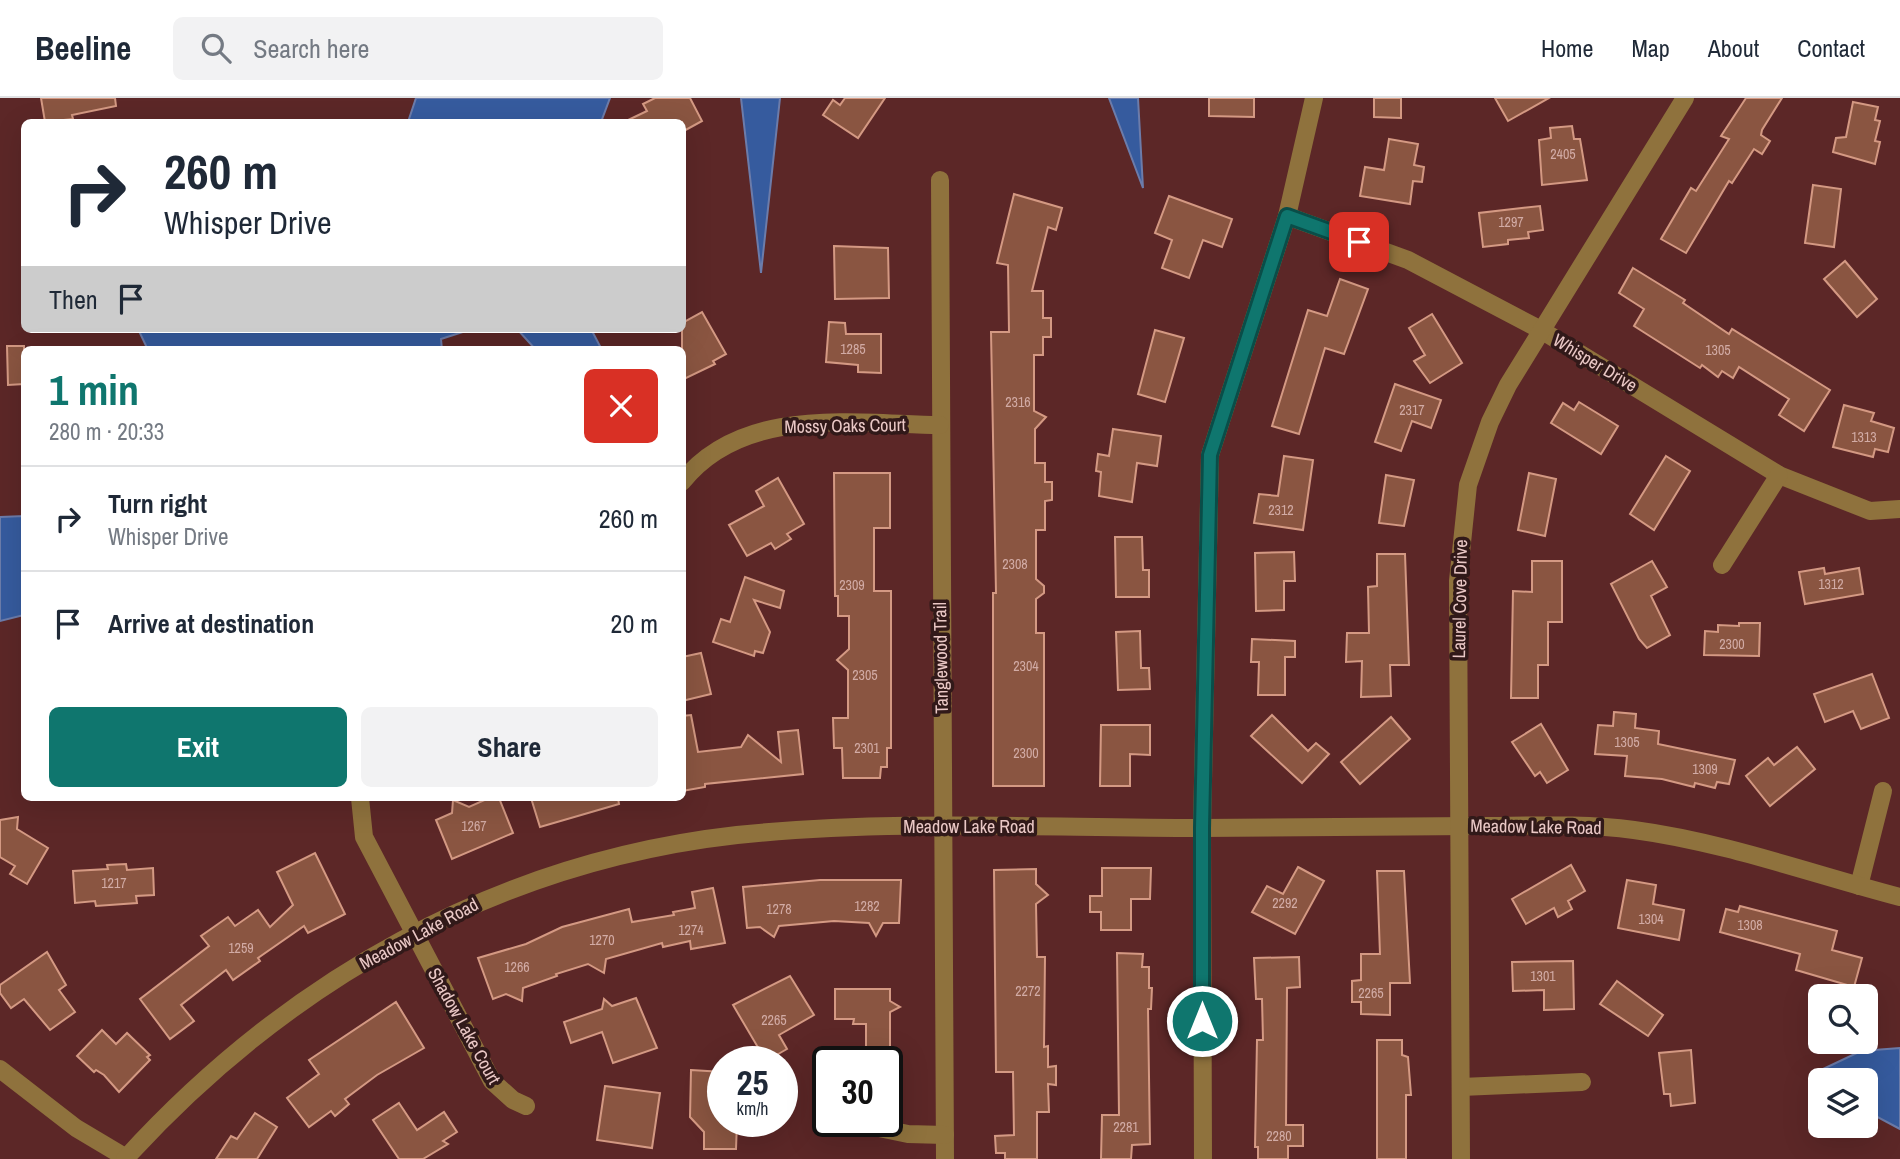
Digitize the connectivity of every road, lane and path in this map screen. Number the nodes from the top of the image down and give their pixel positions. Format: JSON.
{"nodes":[{"id":1,"x":1314,"y":98,"type":"edge"},
{"id":2,"x":1682,"y":99,"type":"edge"},
{"id":3,"x":940,"y":180,"type":"dead end"},
{"id":4,"x":1287,"y":216,"type":"junction"},
{"id":5,"x":1541,"y":330,"type":"junction"},
{"id":6,"x":940,"y":425,"type":"junction"},
{"id":7,"x":1779,"y":475,"type":"junction"},
{"id":8,"x":686,"y":479,"type":"edge"},
{"id":9,"x":1900,"y":509,"type":"edge"},
{"id":10,"x":1721,"y":565,"type":"dead end"},
{"id":11,"x":1883,"y":791,"type":"dead end"},
{"id":12,"x":360,"y":801,"type":"edge"},
{"id":13,"x":943,"y":826,"type":"junction"},
{"id":14,"x":1460,"y":826,"type":"junction"},
{"id":15,"x":1202,"y":828,"type":"junction"},
{"id":16,"x":1859,"y":886,"type":"junction"},
{"id":17,"x":1900,"y":897,"type":"edge"},
{"id":18,"x":413,"y":933,"type":"junction"},
{"id":19,"x":0,"y":1069,"type":"edge"},
{"id":20,"x":1583,"y":1082,"type":"dead end"},
{"id":21,"x":1461,"y":1087,"type":"junction"},
{"id":22,"x":526,"y":1106,"type":"dead end"},
{"id":23,"x":903,"y":1133,"type":"edge"},
{"id":24,"x":945,"y":1135,"type":"junction"},
{"id":25,"x":126,"y":1159,"type":"edge"},
{"id":26,"x":945,"y":1159,"type":"edge"},
{"id":27,"x":1203,"y":1159,"type":"edge"},
{"id":28,"x":1461,"y":1159,"type":"edge"}],
"edges":[{"from":1,"to":4,"type":"street"},
{"from":2,"to":5,"type":"street","name":"Laurel Cove Drive"},
{"from":3,"to":6,"type":"street","name":"Tanglewood Trail"},
{"from":4,"to":5,"type":"street","name":"Whisper Drive"},
{"from":4,"to":15,"type":"street"},
{"from":5,"to":7,"type":"street","name":"Whisper Drive"},
{"from":5,"to":14,"type":"street","name":"Laurel Cove Drive"},
{"from":6,"to":8,"type":"street","name":"Mossy Oaks Court"},
{"from":6,"to":13,"type":"street","name":"Tanglewood Trail"},
{"from":7,"to":9,"type":"street","name":"Whisper Drive"},
{"from":7,"to":10,"type":"street"},
{"from":11,"to":16,"type":"street"},
{"from":12,"to":18,"type":"street","name":"Shadow Lake Court"},
{"from":13,"to":15,"type":"street","name":"Meadow Lake Road"},
{"from":13,"to":18,"type":"street","name":"Meadow Lake Road"},
{"from":13,"to":24,"type":"street","name":"Tanglewood Trail"},
{"from":14,"to":15,"type":"street","name":"Meadow Lake Road"},
{"from":14,"to":16,"type":"street","name":"Meadow Lake Road"},
{"from":14,"to":21,"type":"street","name":"Laurel Cove Drive"},
{"from":15,"to":27,"type":"street"},
{"from":16,"to":17,"type":"street","name":"Meadow Lake Road"},
{"from":18,"to":22,"type":"street","name":"Shadow Lake Court"},
{"from":18,"to":25,"type":"street","name":"Meadow Lake Road"},
{"from":19,"to":25,"type":"street"},
{"from":20,"to":21,"type":"street"},
{"from":21,"to":28,"type":"street","name":"Laurel Cove Drive"},
{"from":23,"to":24,"type":"street"},
{"from":24,"to":26,"type":"street","name":"Tanglewood Trail"}]}
